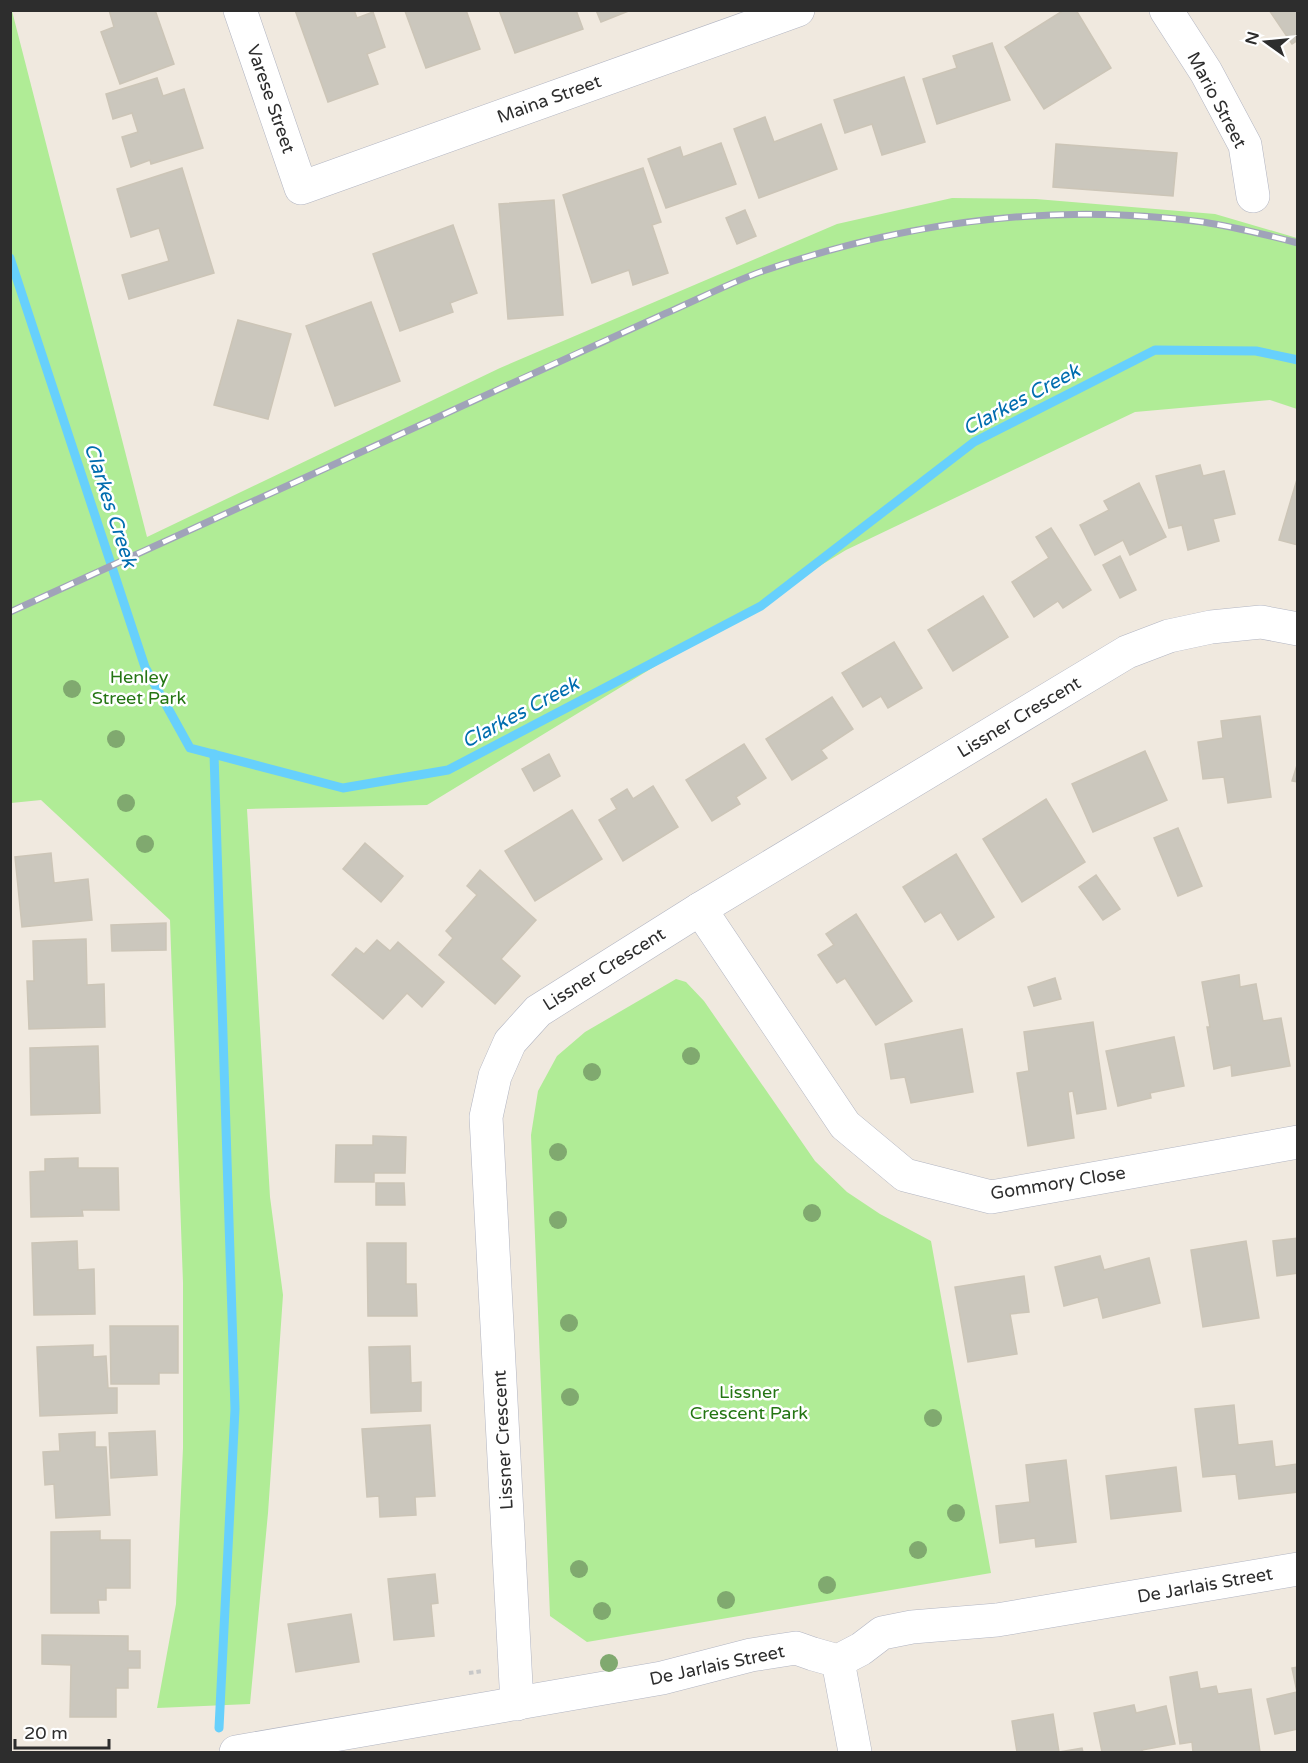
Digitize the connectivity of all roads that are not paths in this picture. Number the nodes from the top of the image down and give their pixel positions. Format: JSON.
{"nodes":[{"id":1,"x":240,"y":10,"type":"edge"},
{"id":2,"x":798,"y":10,"type":"edge"},
{"id":3,"x":1166,"y":10,"type":"edge"},
{"id":4,"x":301,"y":188,"type":"joint"},
{"id":5,"x":1252,"y":196,"type":"dead end"},
{"id":6,"x":1298,"y":629,"type":"edge"},
{"id":7,"x":700,"y":909,"type":"junction"},
{"id":8,"x":1298,"y":1142,"type":"edge"},
{"id":9,"x":1298,"y":1569,"type":"edge"},
{"id":10,"x":838,"y":1661,"type":"junction"},
{"id":11,"x":517,"y":1704,"type":"junction"},
{"id":12,"x":236,"y":1752,"type":"edge"},
{"id":13,"x":855,"y":1752,"type":"edge"}],
"edges":[{"from":1,"to":4,"type":"street","name":"Varese Street"},
{"from":2,"to":4,"type":"street","name":"Maina Street"},
{"from":3,"to":5,"type":"street","name":"Mario Street"},
{"from":6,"to":7,"type":"street","name":"Lissner Crescent"},
{"from":7,"to":8,"type":"street","name":"Gommory Close"},
{"from":7,"to":11,"type":"street","name":"Lissner Crescent"},
{"from":9,"to":10,"type":"street","name":"De Jarlais Street"},
{"from":10,"to":11,"type":"street","name":"De Jarlais Street"},
{"from":10,"to":13,"type":"street"},
{"from":11,"to":12,"type":"street","name":"De Jarlais Street"}]}
